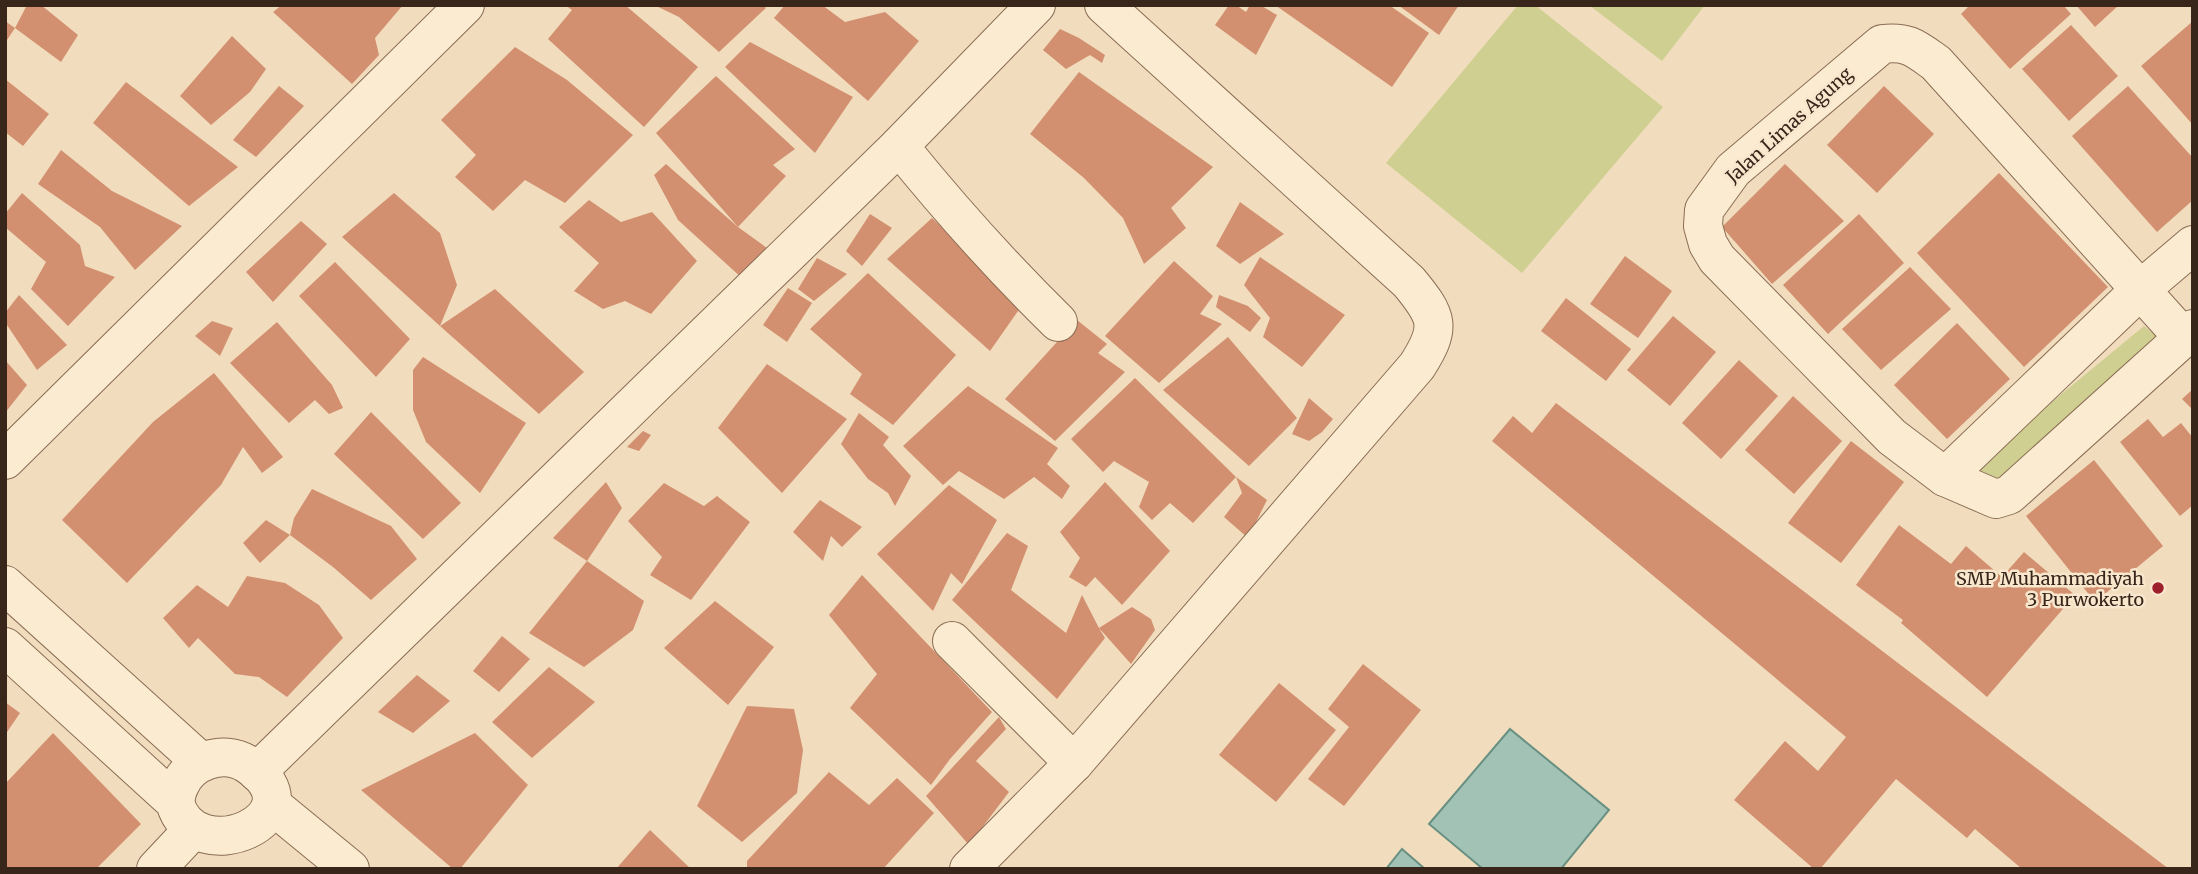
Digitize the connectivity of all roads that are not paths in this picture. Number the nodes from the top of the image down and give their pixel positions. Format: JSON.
{"nodes":[{"id":1,"x":465,"y":5,"type":"edge"},
{"id":2,"x":1036,"y":5,"type":"edge"},
{"id":3,"x":1104,"y":5,"type":"edge"},
{"id":4,"x":899,"y":146,"type":"junction"},
{"id":5,"x":2193,"y":245,"type":"edge"},
{"id":6,"x":2140,"y":290,"type":"junction"},
{"id":7,"x":1058,"y":322,"type":"dead end"},
{"id":8,"x":2188,"y":333,"type":"edge"},
{"id":9,"x":5,"y":460,"type":"edge"},
{"id":10,"x":1945,"y":477,"type":"junction"},
{"id":11,"x":5,"y":584,"type":"edge"},
{"id":12,"x":952,"y":641,"type":"dead end"},
{"id":13,"x":5,"y":647,"type":"edge"},
{"id":14,"x":201,"y":762,"type":"junction"},
{"id":15,"x":1074,"y":763,"type":"junction"},
{"id":16,"x":265,"y":788,"type":"junction"},
{"id":17,"x":181,"y":819,"type":"junction"},
{"id":18,"x":156,"y":869,"type":"edge"},
{"id":19,"x":350,"y":869,"type":"edge"},
{"id":20,"x":969,"y":869,"type":"edge"}],
"edges":[{"from":1,"to":9,"type":"street"},
{"from":2,"to":4,"type":"street"},
{"from":3,"to":15,"type":"street"},
{"from":4,"to":7,"type":"street"},
{"from":4,"to":16,"type":"street"},
{"from":5,"to":6,"type":"street"},
{"from":6,"to":8,"type":"street"},
{"from":6,"to":10,"type":"street"},
{"from":6,"to":10,"type":"street","name":"Jalan Limas Agung"},
{"from":8,"to":10,"type":"street","name":"Jalan Limas Agung"},
{"from":11,"to":14,"type":"street"},
{"from":12,"to":15,"type":"street"},
{"from":13,"to":17,"type":"street"},
{"from":14,"to":16,"type":"street"},
{"from":14,"to":17,"type":"street"},
{"from":15,"to":20,"type":"street"},
{"from":16,"to":17,"type":"street"},
{"from":16,"to":19,"type":"street"},
{"from":17,"to":18,"type":"street"}]}
